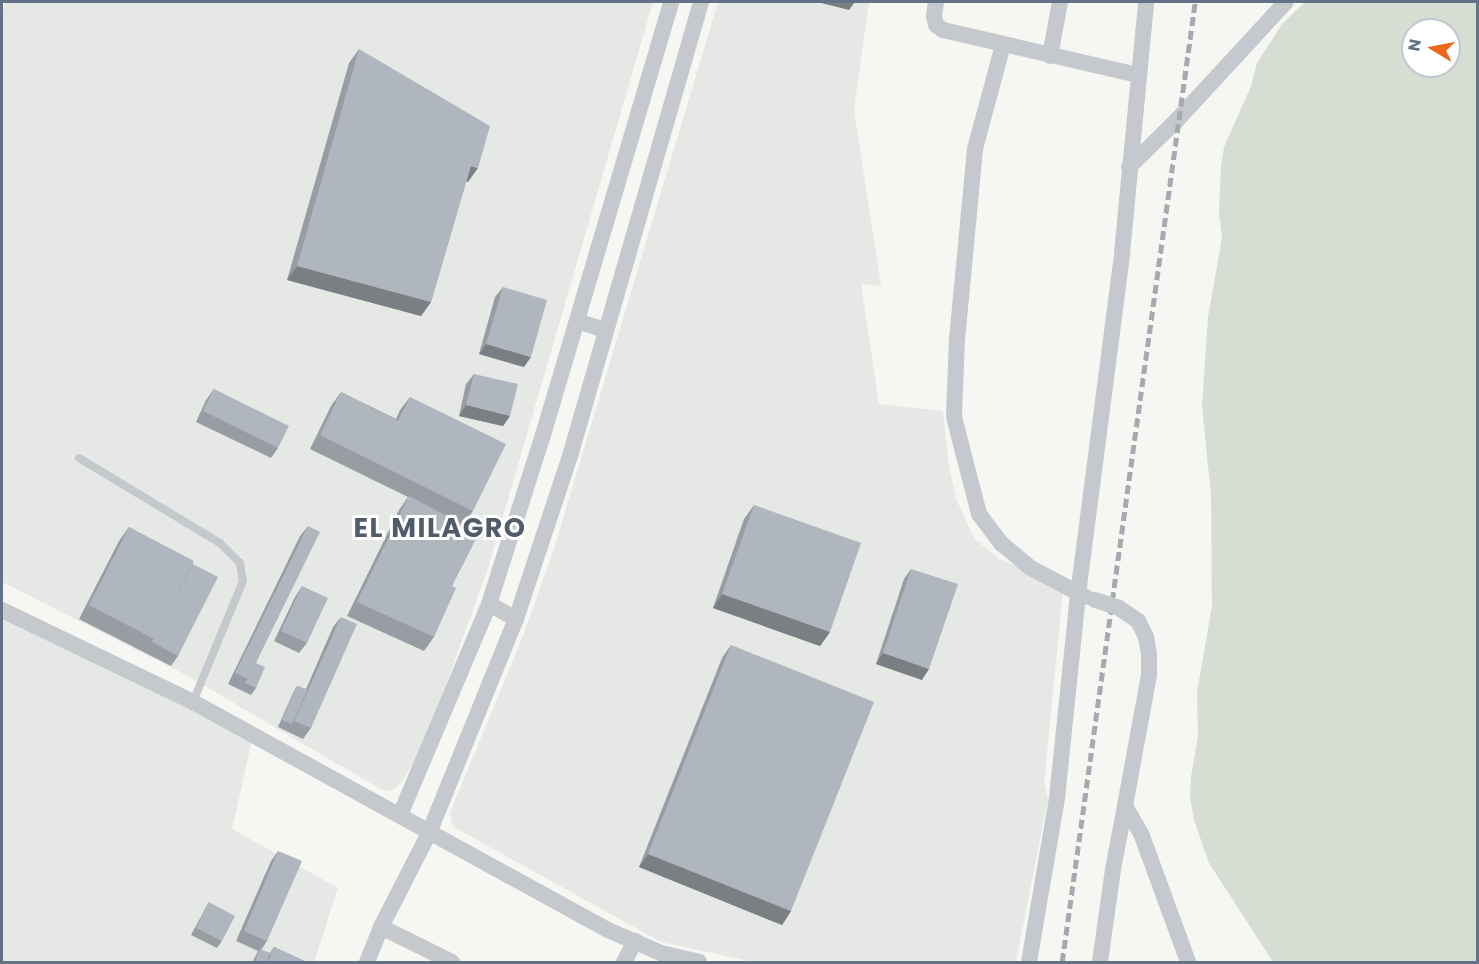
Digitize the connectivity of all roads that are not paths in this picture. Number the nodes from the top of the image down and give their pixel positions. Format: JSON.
{"nodes":[{"id":1,"x":936,"y":2,"type":"edge"},
{"id":2,"x":1060,"y":2,"type":"edge"},
{"id":3,"x":1146,"y":2,"type":"edge"},
{"id":4,"x":1286,"y":2,"type":"edge"},
{"id":5,"x":670,"y":4,"type":"edge"},
{"id":6,"x":699,"y":8,"type":"edge"},
{"id":7,"x":1003,"y":45,"type":"junction"},
{"id":8,"x":1050,"y":56,"type":"junction"},
{"id":9,"x":654,"y":59,"type":"junction"},
{"id":10,"x":682,"y":68,"type":"junction"},
{"id":11,"x":1138,"y":75,"type":"junction"},
{"id":12,"x":1129,"y":167,"type":"junction"},
{"id":13,"x":577,"y":321,"type":"junction"},
{"id":14,"x":606,"y":330,"type":"junction"},
{"id":15,"x":79,"y":458,"type":"dead end"},
{"id":16,"x":1078,"y":594,"type":"junction"},
{"id":17,"x":489,"y":604,"type":"junction"},
{"id":18,"x":2,"y":610,"type":"edge"},
{"id":19,"x":516,"y":619,"type":"junction"},
{"id":20,"x":193,"y":702,"type":"junction"},
{"id":21,"x":1125,"y":806,"type":"junction"},
{"id":22,"x":400,"y":815,"type":"junction"},
{"id":23,"x":429,"y":833,"type":"junction"},
{"id":24,"x":381,"y":927,"type":"junction"},
{"id":25,"x":635,"y":941,"type":"junction"},
{"id":26,"x":367,"y":963,"type":"edge"},
{"id":27,"x":452,"y":963,"type":"edge"},
{"id":28,"x":624,"y":963,"type":"edge"},
{"id":29,"x":699,"y":963,"type":"edge"},
{"id":30,"x":1029,"y":963,"type":"edge"},
{"id":31,"x":1100,"y":963,"type":"edge"},
{"id":32,"x":1188,"y":963,"type":"edge"}],
"edges":[{"from":1,"to":7,"type":"street"},
{"from":2,"to":8,"type":"street"},
{"from":3,"to":11,"type":"street"},
{"from":4,"to":12,"type":"street"},
{"from":5,"to":6,"type":"street"},
{"from":5,"to":9,"type":"street"},
{"from":6,"to":10,"type":"street"},
{"from":7,"to":8,"type":"street"},
{"from":7,"to":16,"type":"street"},
{"from":8,"to":11,"type":"street"},
{"from":9,"to":10,"type":"street"},
{"from":9,"to":13,"type":"street"},
{"from":10,"to":14,"type":"street"},
{"from":11,"to":12,"type":"street"},
{"from":12,"to":16,"type":"street"},
{"from":13,"to":14,"type":"street"},
{"from":13,"to":17,"type":"street"},
{"from":14,"to":19,"type":"street"},
{"from":15,"to":20,"type":"lane"},
{"from":16,"to":21,"type":"street","bridge":true},
{"from":16,"to":30,"type":"street"},
{"from":17,"to":19,"type":"street"},
{"from":17,"to":22,"type":"street"},
{"from":18,"to":20,"type":"street"},
{"from":19,"to":23,"type":"street"},
{"from":20,"to":22,"type":"street"},
{"from":21,"to":31,"type":"street"},
{"from":21,"to":32,"type":"street"},
{"from":22,"to":23,"type":"street"},
{"from":23,"to":24,"type":"street"},
{"from":23,"to":25,"type":"street"},
{"from":24,"to":26,"type":"street"},
{"from":24,"to":27,"type":"street"},
{"from":25,"to":28,"type":"street"},
{"from":25,"to":29,"type":"street"}]}
